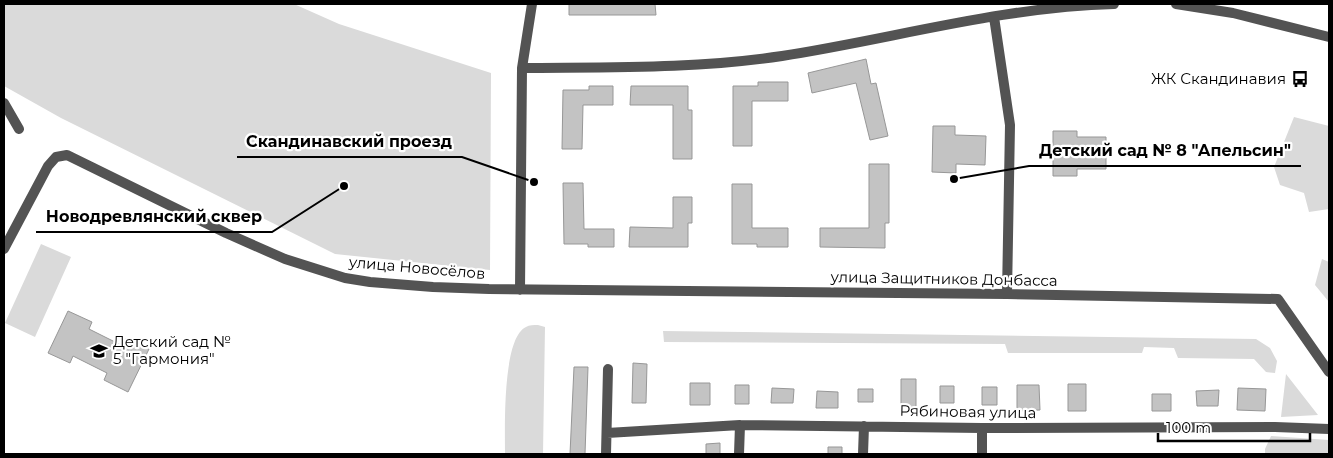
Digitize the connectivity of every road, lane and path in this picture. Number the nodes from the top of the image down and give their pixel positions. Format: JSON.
{"nodes":[{"id":1,"x":532,"y":4,"type":"edge"},
{"id":2,"x":1114,"y":4,"type":"edge"},
{"id":3,"x":1176,"y":4,"type":"edge"},
{"id":4,"x":994,"y":17,"type":"junction"},
{"id":5,"x":1329,"y":38,"type":"edge"},
{"id":6,"x":522,"y":68,"type":"junction"},
{"id":7,"x":4,"y":103,"type":"edge"},
{"id":8,"x":19,"y":128,"type":"dead end"},
{"id":9,"x":4,"y":250,"type":"edge"},
{"id":10,"x":520,"y":290,"type":"junction"},
{"id":11,"x":1007,"y":294,"type":"junction"},
{"id":12,"x":608,"y":369,"type":"dead end"},
{"id":13,"x":1329,"y":372,"type":"edge"},
{"id":14,"x":740,"y":424,"type":"junction"},
{"id":15,"x":864,"y":426,"type":"junction"},
{"id":16,"x":982,"y":428,"type":"junction"},
{"id":17,"x":1329,"y":429,"type":"edge"},
{"id":18,"x":607,"y":433,"type":"junction"},
{"id":19,"x":606,"y":454,"type":"edge"},
{"id":20,"x":739,"y":454,"type":"edge"},
{"id":21,"x":863,"y":454,"type":"edge"},
{"id":22,"x":982,"y":454,"type":"edge"}],
"edges":[{"from":1,"to":6,"type":"street"},
{"from":2,"to":4,"type":"street"},
{"from":3,"to":5,"type":"street"},
{"from":4,"to":6,"type":"street"},
{"from":4,"to":11,"type":"street"},
{"from":6,"to":10,"type":"street"},
{"from":7,"to":8,"type":"street"},
{"from":9,"to":10,"type":"street","name":"улица Новосёлов"},
{"from":10,"to":11,"type":"street","name":"улица Защитников Донбасса"},
{"from":11,"to":13,"type":"street","name":"улица Защитников Донбасса"},
{"from":12,"to":18,"type":"street"},
{"from":14,"to":15,"type":"street","name":"Рябиновая улица"},
{"from":14,"to":18,"type":"street","name":"Рябиновая улица"},
{"from":14,"to":20,"type":"street"},
{"from":15,"to":16,"type":"street","name":"Рябиновая улица"},
{"from":15,"to":21,"type":"street"},
{"from":16,"to":17,"type":"street","name":"Рябиновая улица"},
{"from":16,"to":22,"type":"street"},
{"from":18,"to":19,"type":"street"}]}
